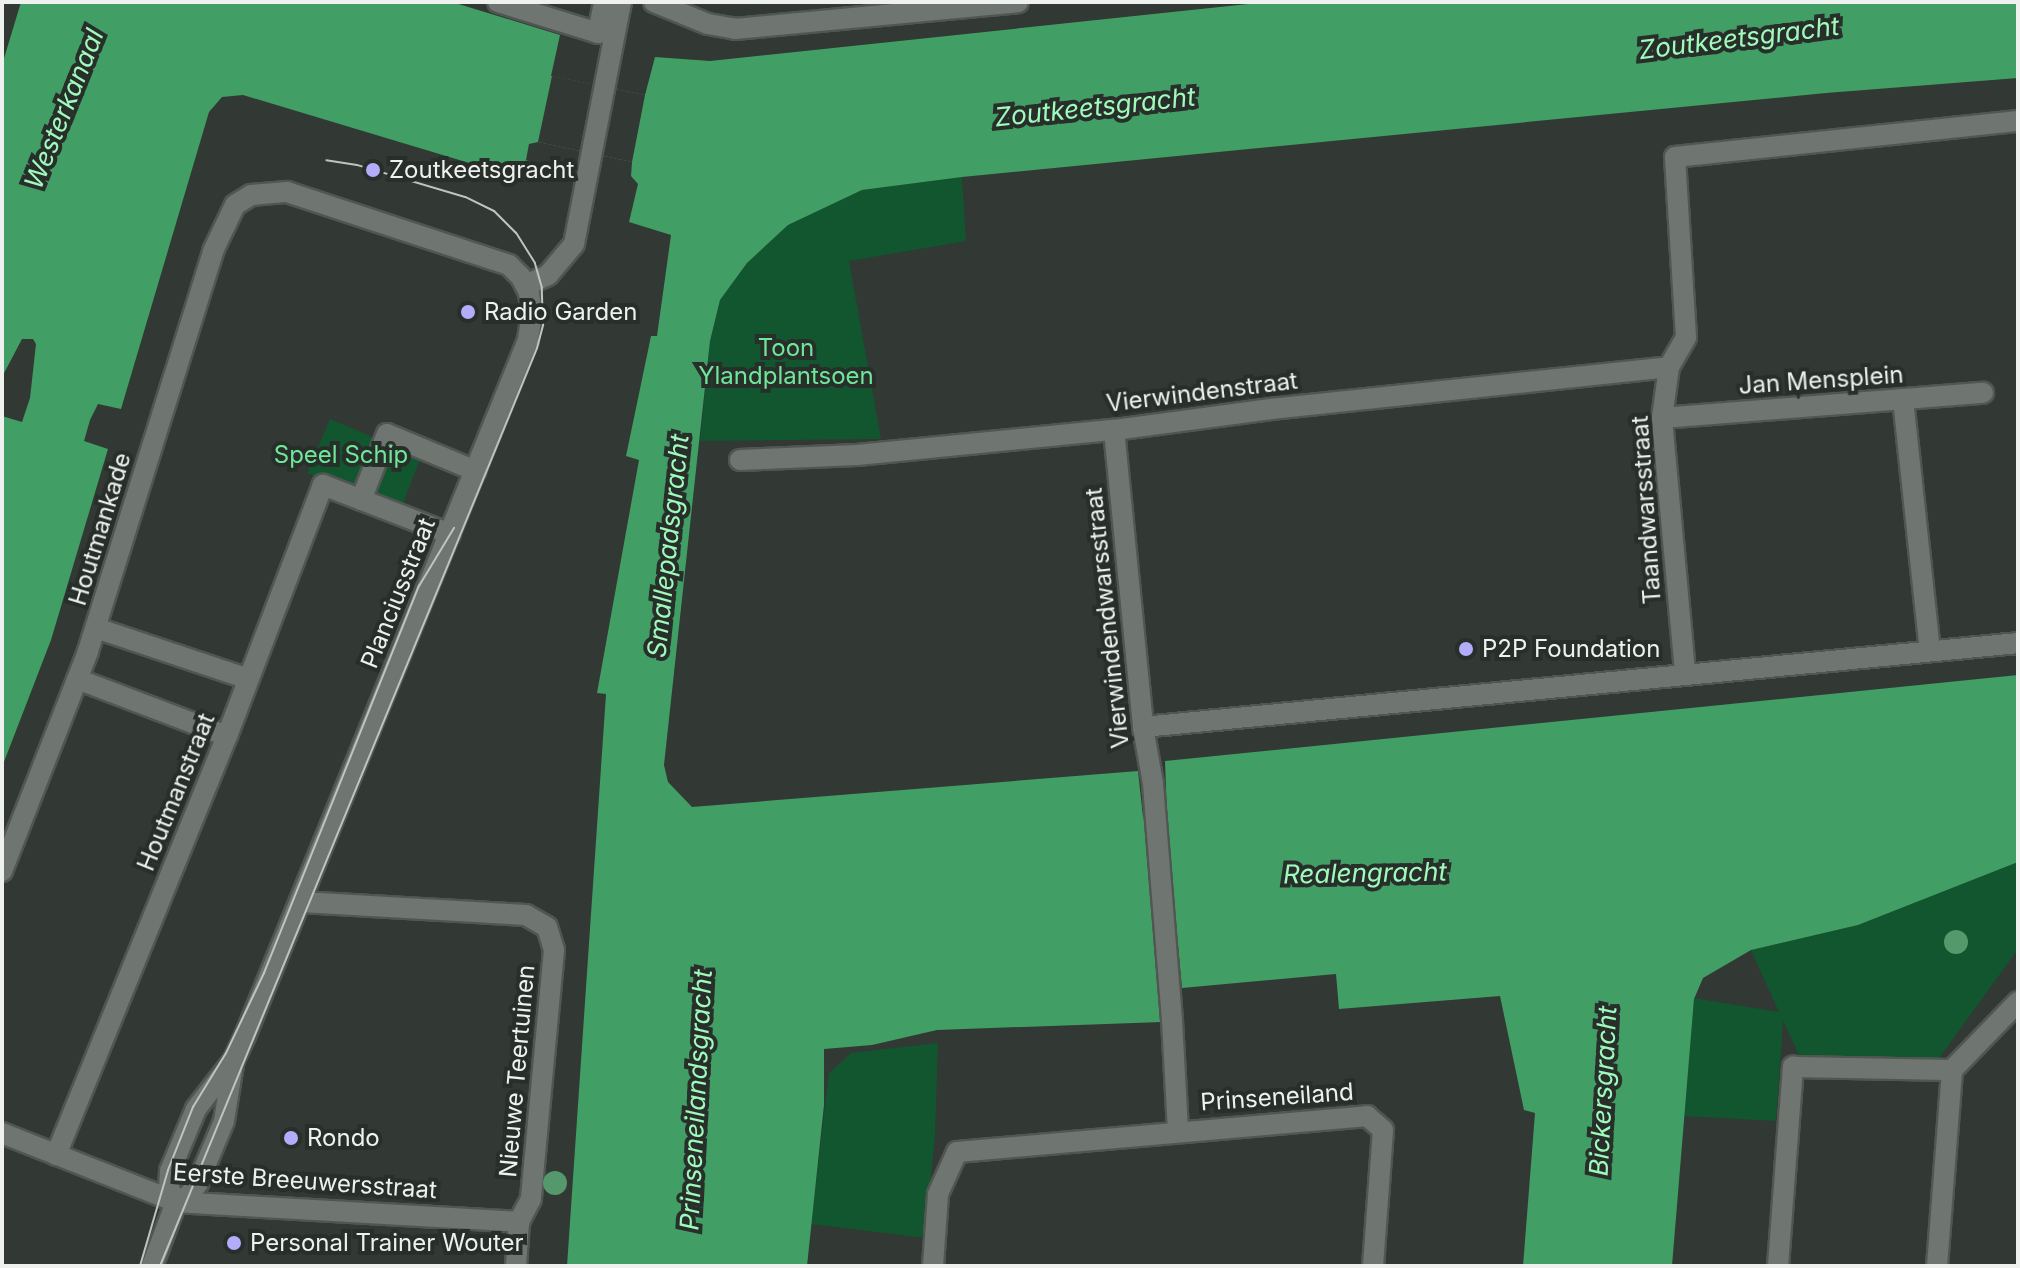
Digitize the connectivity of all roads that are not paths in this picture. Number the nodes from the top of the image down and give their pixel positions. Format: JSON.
{"nodes":[{"id":1,"x":498,"y":2,"type":"edge"},
{"id":2,"x":604,"y":2,"type":"edge"},
{"id":3,"x":621,"y":2,"type":"edge"},
{"id":4,"x":654,"y":2,"type":"edge"},
{"id":5,"x":1018,"y":2,"type":"edge"},
{"id":6,"x":2018,"y":121,"type":"edge"},
{"id":7,"x":526,"y":285,"type":"junction"},
{"id":8,"x":1669,"y":367,"type":"junction"},
{"id":9,"x":1983,"y":393,"type":"dead end"},
{"id":10,"x":1903,"y":399,"type":"junction"},
{"id":11,"x":1662,"y":418,"type":"junction"},
{"id":12,"x":1114,"y":430,"type":"junction"},
{"id":13,"x":740,"y":460,"type":"dead end"},
{"id":14,"x":476,"y":471,"type":"junction"},
{"id":15,"x":361,"y":500,"type":"junction"},
{"id":16,"x":450,"y":534,"type":"junction"},
{"id":17,"x":96,"y":628,"type":"junction"},
{"id":18,"x":2018,"y":643,"type":"edge"},
{"id":19,"x":1930,"y":651,"type":"junction"},
{"id":20,"x":1685,"y":672,"type":"junction"},
{"id":21,"x":77,"y":679,"type":"junction"},
{"id":22,"x":248,"y":679,"type":"junction"},
{"id":23,"x":1143,"y":727,"type":"junction"},
{"id":24,"x":227,"y":736,"type":"junction"},
{"id":25,"x":2,"y":871,"type":"edge"},
{"id":26,"x":301,"y":902,"type":"junction"},
{"id":27,"x":2018,"y":1002,"type":"edge"},
{"id":28,"x":1172,"y":1020,"type":"joint"},
{"id":29,"x":234,"y":1060,"type":"junction"},
{"id":30,"x":1952,"y":1070,"type":"junction"},
{"id":31,"x":1178,"y":1130,"type":"junction"},
{"id":32,"x":2,"y":1133,"type":"edge"},
{"id":33,"x":56,"y":1155,"type":"junction"},
{"id":34,"x":176,"y":1202,"type":"junction"},
{"id":35,"x":519,"y":1222,"type":"junction"},
{"id":36,"x":152,"y":1266,"type":"edge"},
{"id":37,"x":516,"y":1266,"type":"edge"},
{"id":38,"x":933,"y":1266,"type":"edge"},
{"id":39,"x":1373,"y":1266,"type":"edge"},
{"id":40,"x":1778,"y":1266,"type":"edge"},
{"id":41,"x":1937,"y":1266,"type":"edge"}],
"edges":[{"from":1,"to":2,"type":"street"},
{"from":3,"to":7,"type":"street"},
{"from":4,"to":5,"type":"street"},
{"from":6,"to":8,"type":"street","name":"Taandwarsstraat"},
{"from":7,"to":14,"type":"street","name":"Planciusstraat"},
{"from":7,"to":17,"type":"street","name":"Houtmankade"},
{"from":8,"to":11,"type":"street","name":"Taandwarsstraat"},
{"from":8,"to":12,"type":"street","name":"Vierwindenstraat"},
{"from":9,"to":10,"type":"street","name":"Jan Mensplein"},
{"from":10,"to":11,"type":"street","name":"Jan Mensplein"},
{"from":10,"to":19,"type":"street"},
{"from":11,"to":20,"type":"street","name":"Taandwarsstraat"},
{"from":12,"to":13,"type":"street","name":"Vierwindenstraat"},
{"from":12,"to":23,"type":"street","name":"Vierwindendwarsstraat"},
{"from":14,"to":15,"type":"street"},
{"from":14,"to":16,"type":"street","name":"Planciusstraat"},
{"from":15,"to":16,"type":"street","name":"Houtmanstraat"},
{"from":15,"to":22,"type":"street","name":"Houtmanstraat"},
{"from":16,"to":26,"type":"street","name":"Planciusstraat"},
{"from":17,"to":21,"type":"street","name":"Houtmankade"},
{"from":17,"to":22,"type":"street"},
{"from":18,"to":19,"type":"street"},
{"from":19,"to":20,"type":"street"},
{"from":20,"to":23,"type":"street"},
{"from":21,"to":24,"type":"street"},
{"from":21,"to":25,"type":"street","name":"Houtmankade"},
{"from":22,"to":24,"type":"street","name":"Houtmanstraat"},
{"from":23,"to":28,"type":"street","name":"Vierwindendwarsstraat"},
{"from":24,"to":33,"type":"street","name":"Houtmanstraat"},
{"from":26,"to":29,"type":"street","name":"Planciusstraat"},
{"from":26,"to":35,"type":"street","name":"Nieuwe Teertuinen"},
{"from":27,"to":30,"type":"street"},
{"from":28,"to":31,"type":"street","name":"Prinseneiland"},
{"from":29,"to":34,"type":"street","name":"Planciusstraat"},
{"from":29,"to":34,"type":"street","name":"Planciusstraat"},
{"from":30,"to":40,"type":"street"},
{"from":30,"to":41,"type":"street"},
{"from":31,"to":38,"type":"street","name":"Prinseneiland"},
{"from":31,"to":39,"type":"street","name":"Prinseneiland"},
{"from":32,"to":33,"type":"street","name":"Eerste Breeuwersstraat"},
{"from":33,"to":34,"type":"street","name":"Eerste Breeuwersstraat"},
{"from":34,"to":35,"type":"street","name":"Eerste Breeuwersstraat"},
{"from":34,"to":36,"type":"street","name":"Planciusstraat"},
{"from":35,"to":37,"type":"street","name":"Nieuwe Teertuinen"}]}
